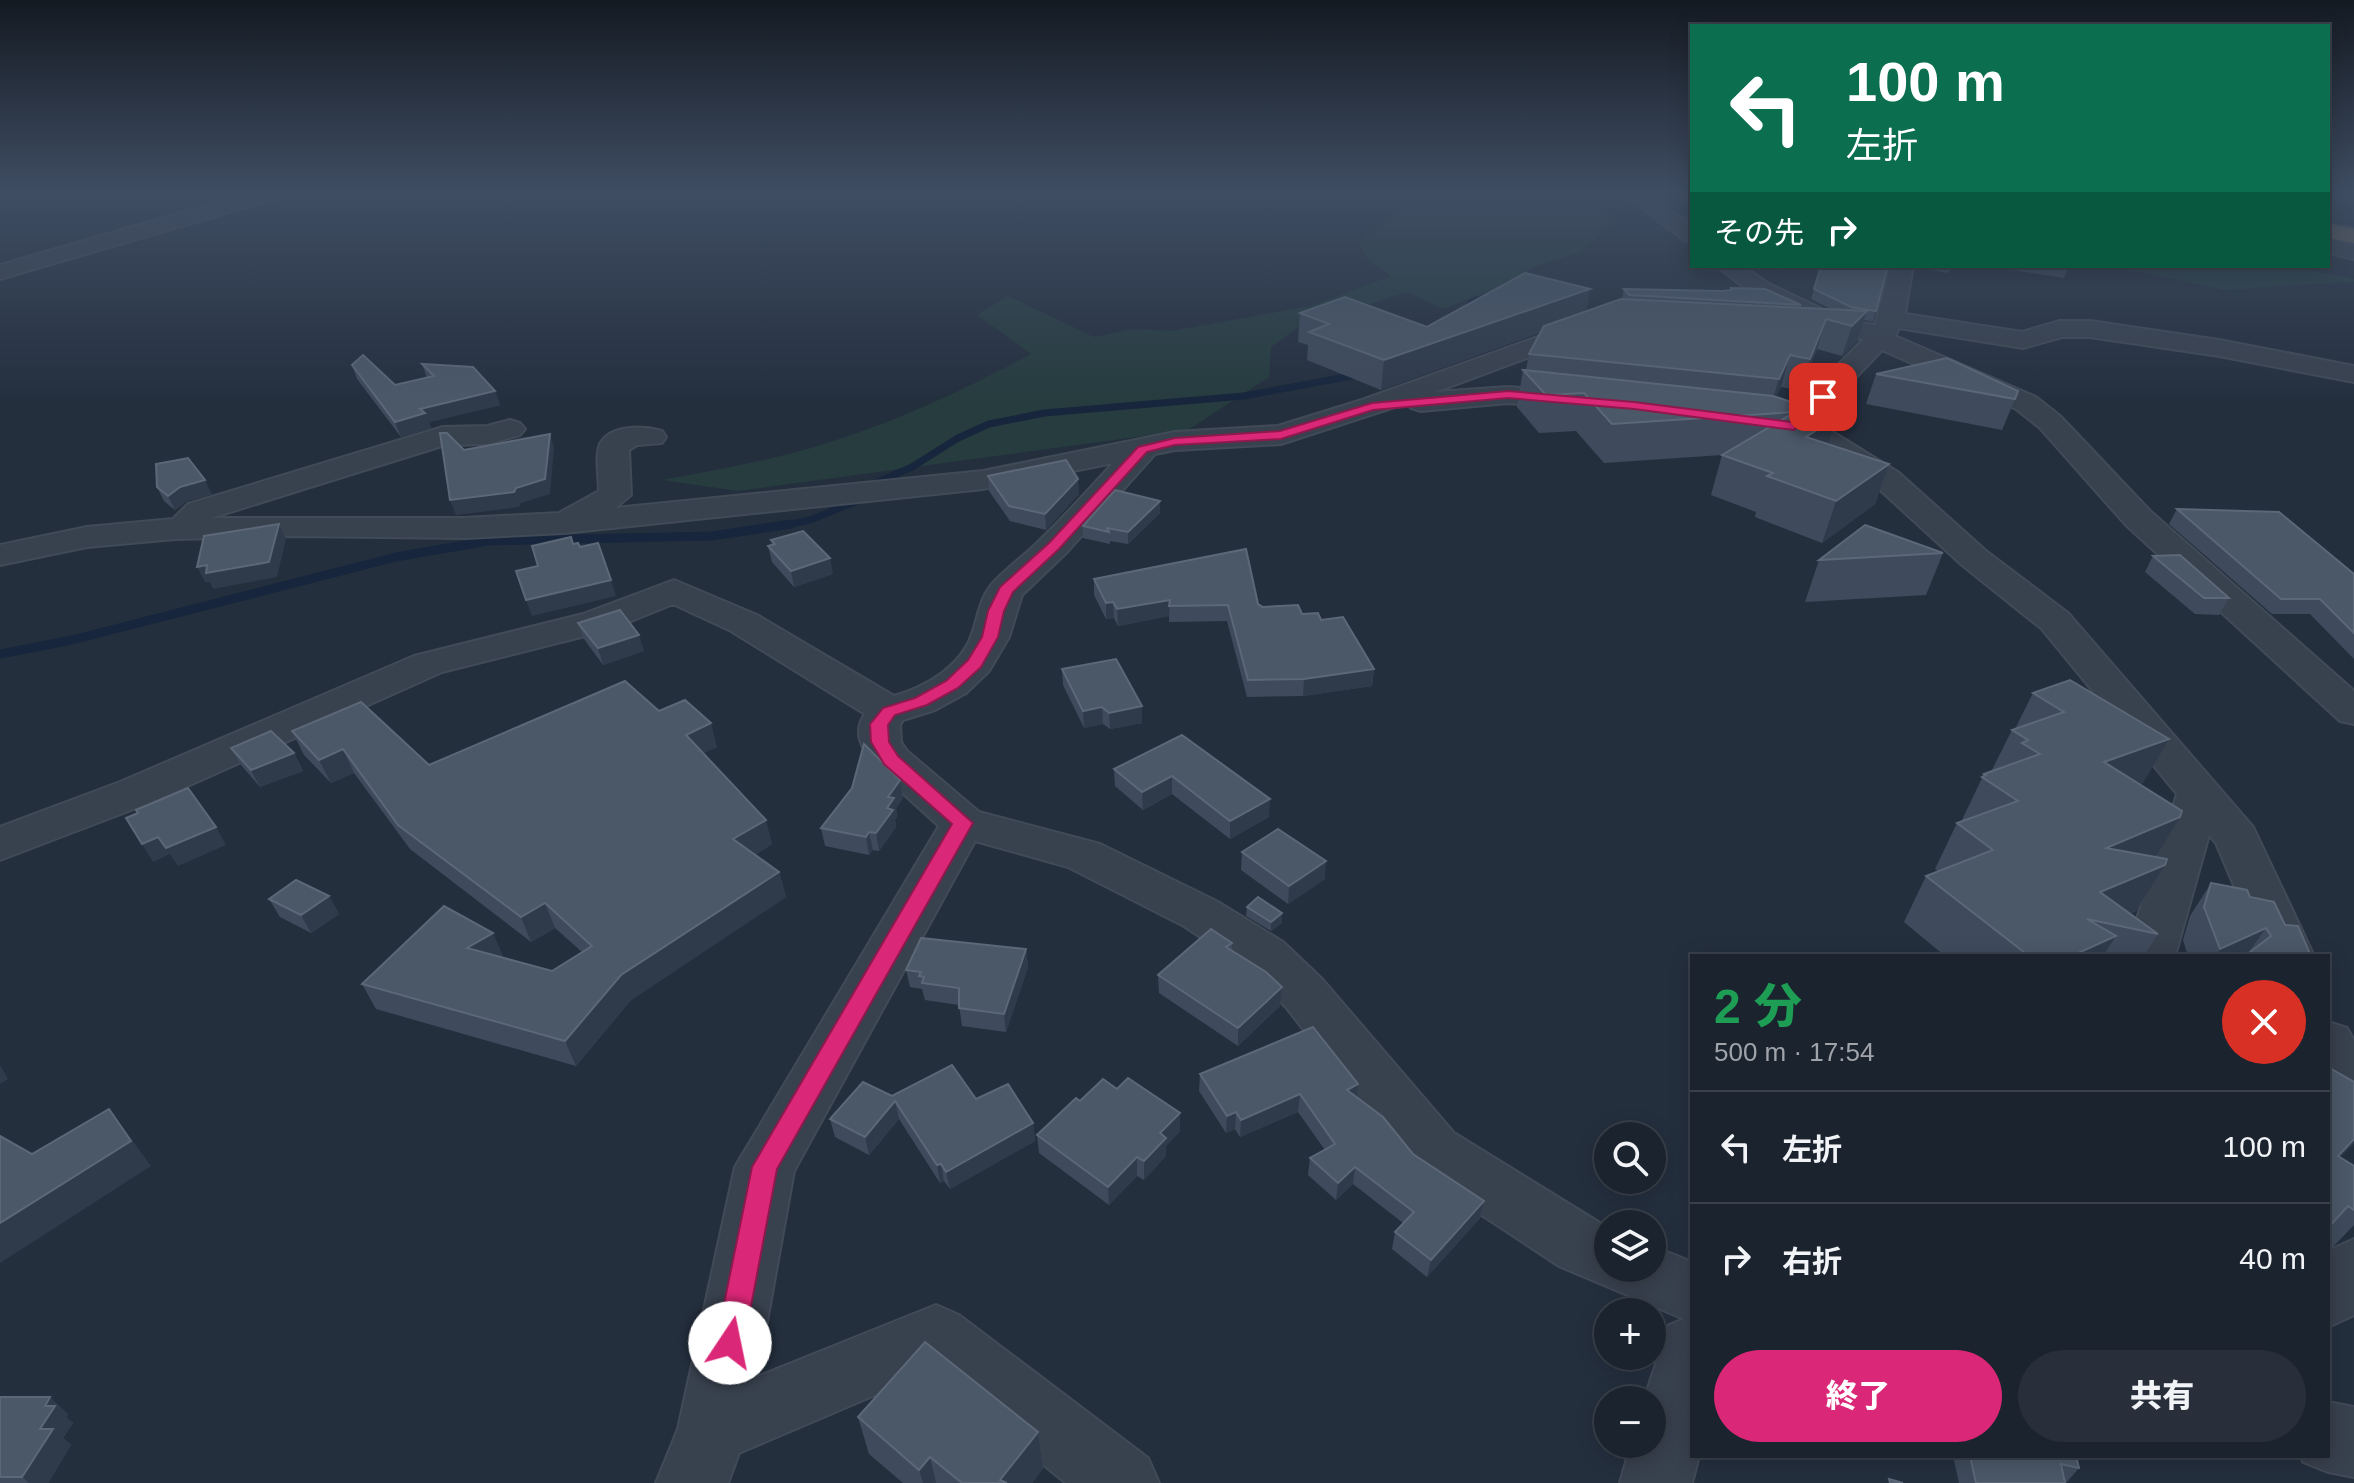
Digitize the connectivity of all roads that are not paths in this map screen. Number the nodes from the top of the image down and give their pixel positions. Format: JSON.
{"nodes":[{"id":1,"x":43,"y":262,"type":"edge"},
{"id":2,"x":1731,"y":268,"type":"edge"},
{"id":3,"x":1901,"y":268,"type":"edge"},
{"id":4,"x":0,"y":272,"type":"edge"},
{"id":5,"x":1611,"y":319,"type":"edge"},
{"id":6,"x":1771,"y":328,"type":"edge"},
{"id":7,"x":1885,"y":331,"type":"junction"},
{"id":8,"x":2354,"y":374,"type":"edge"},
{"id":9,"x":1603,"y":403,"type":"edge"},
{"id":10,"x":1372,"y":406,"type":"junction"},
{"id":11,"x":471,"y":420,"type":"dead end"},
{"id":12,"x":1748,"y":420,"type":"edge"},
{"id":13,"x":1794,"y":426,"type":"junction"},
{"id":14,"x":510,"y":429,"type":"dead end"},
{"id":15,"x":443,"y":436,"type":"junction"},
{"id":16,"x":651,"y":437,"type":"dead end"},
{"id":17,"x":1143,"y":449,"type":"junction"},
{"id":18,"x":564,"y":523,"type":"junction"},
{"id":19,"x":175,"y":529,"type":"junction"},
{"id":20,"x":0,"y":555,"type":"edge"},
{"id":21,"x":889,"y":711,"type":"junction"},
{"id":22,"x":2354,"y":712,"type":"edge"},
{"id":23,"x":2199,"y":793,"type":"junction"},
{"id":24,"x":963,"y":823,"type":"junction"},
{"id":25,"x":0,"y":844,"type":"edge"},
{"id":26,"x":2151,"y":954,"type":"edge"},
{"id":27,"x":2288,"y":954,"type":"edge"},
{"id":28,"x":2330,"y":1047,"type":"edge"},
{"id":29,"x":2354,"y":1097,"type":"edge"},
{"id":30,"x":1594,"y":1252,"type":"edge"},
{"id":31,"x":2354,"y":1268,"type":"edge"},
{"id":32,"x":1666,"y":1281,"type":"edge"},
{"id":33,"x":1690,"y":1291,"type":"edge"},
{"id":34,"x":2330,"y":1295,"type":"edge"},
{"id":35,"x":1690,"y":1356,"type":"edge"},
{"id":36,"x":2330,"y":1437,"type":"edge"},
{"id":37,"x":2354,"y":1442,"type":"edge"},
{"id":38,"x":702,"y":1456,"type":"edge"},
{"id":39,"x":1123,"y":1483,"type":"edge"},
{"id":40,"x":1656,"y":1483,"type":"edge"}],
"edges":[{"from":1,"to":4,"type":"street"},
{"from":2,"to":7,"type":"street"},
{"from":3,"to":7,"type":"street"},
{"from":5,"to":10,"type":"street"},
{"from":6,"to":7,"type":"street"},
{"from":7,"to":8,"type":"street"},
{"from":7,"to":13,"type":"street"},
{"from":7,"to":22,"type":"street"},
{"from":9,"to":10,"type":"street"},
{"from":10,"to":17,"type":"street"},
{"from":11,"to":15,"type":"street"},
{"from":12,"to":13,"type":"street"},
{"from":13,"to":23,"type":"street"},
{"from":14,"to":15,"type":"street"},
{"from":15,"to":19,"type":"street"},
{"from":16,"to":18,"type":"street"},
{"from":17,"to":18,"type":"street"},
{"from":17,"to":21,"type":"street"},
{"from":18,"to":19,"type":"street"},
{"from":19,"to":20,"type":"street"},
{"from":21,"to":24,"type":"street"},
{"from":21,"to":25,"type":"street"},
{"from":23,"to":26,"type":"street"},
{"from":23,"to":27,"type":"street"},
{"from":24,"to":30,"type":"street"},
{"from":24,"to":38,"type":"street"},
{"from":28,"to":29,"type":"street"},
{"from":31,"to":34,"type":"street"},
{"from":32,"to":33,"type":"street"},
{"from":35,"to":40,"type":"street"},
{"from":36,"to":37,"type":"street"},
{"from":38,"to":39,"type":"street"}]}
